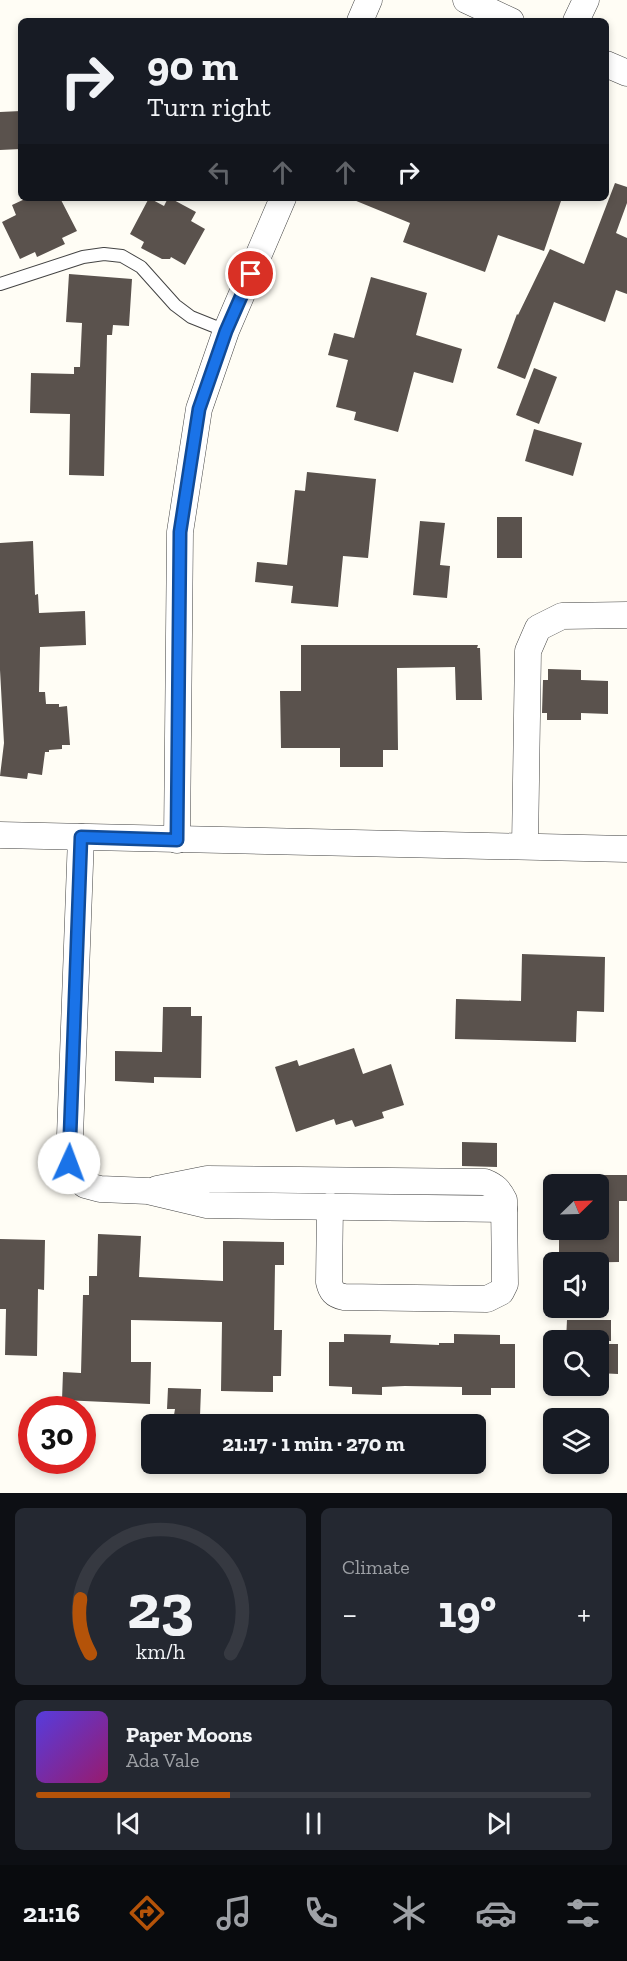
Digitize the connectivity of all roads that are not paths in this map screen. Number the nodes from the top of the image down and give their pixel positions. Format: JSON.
{"nodes":[{"id":1,"x":369,"y":0,"type":"edge"},
{"id":2,"x":466,"y":0,"type":"edge"},
{"id":3,"x":586,"y":0,"type":"edge"},
{"id":4,"x":361,"y":18,"type":"edge"},
{"id":5,"x":505,"y":18,"type":"edge"},
{"id":6,"x":577,"y":18,"type":"edge"},
{"id":7,"x":609,"y":65,"type":"edge"},
{"id":8,"x":627,"y":73,"type":"edge"},
{"id":9,"x":282,"y":201,"type":"edge"},
{"id":10,"x":0,"y":284,"type":"edge"},
{"id":11,"x":226,"y":331,"type":"junction"},
{"id":12,"x":627,"y":615,"type":"edge"},
{"id":13,"x":0,"y":836,"type":"edge"},
{"id":14,"x":81,"y":837,"type":"junction"},
{"id":15,"x":177,"y":840,"type":"junction"},
{"id":16,"x":525,"y":846,"type":"junction"},
{"id":17,"x":627,"y":849,"type":"edge"},
{"id":18,"x":148,"y":1191,"type":"junction"},
{"id":19,"x":330,"y":1206,"type":"junction"},
{"id":20,"x":504,"y":1209,"type":"junction"}],
"edges":[{"from":1,"to":4,"type":"street"},
{"from":2,"to":5,"type":"street"},
{"from":3,"to":6,"type":"street"},
{"from":7,"to":8,"type":"street"},
{"from":9,"to":11,"type":"street"},
{"from":10,"to":11,"type":"lane"},
{"from":11,"to":15,"type":"street"},
{"from":12,"to":16,"type":"street"},
{"from":13,"to":14,"type":"street"},
{"from":14,"to":15,"type":"street"},
{"from":14,"to":18,"type":"street"},
{"from":15,"to":16,"type":"street"},
{"from":16,"to":17,"type":"street"},
{"from":18,"to":19,"type":"street"},
{"from":18,"to":20,"type":"street"},
{"from":19,"to":20,"type":"street"},
{"from":19,"to":20,"type":"street"}]}
